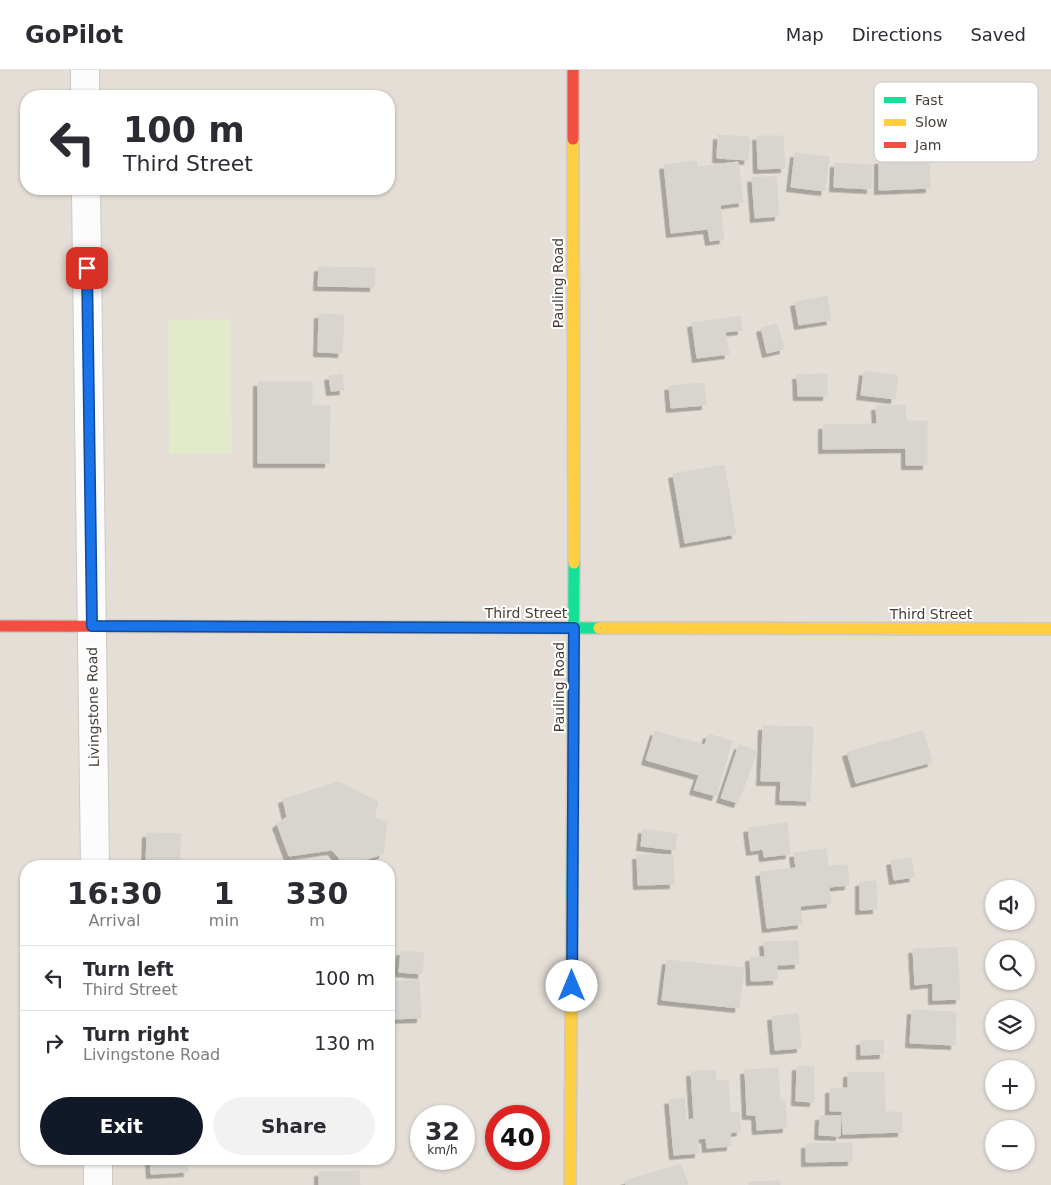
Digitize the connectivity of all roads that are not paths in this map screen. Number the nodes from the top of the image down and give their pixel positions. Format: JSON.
{"nodes":[{"id":1,"x":85,"y":70,"type":"edge"},
{"id":2,"x":573,"y":70,"type":"edge"},
{"id":3,"x":85,"y":90,"type":"edge"},
{"id":4,"x":86,"y":195,"type":"edge"},
{"id":5,"x":0,"y":626,"type":"edge"},
{"id":6,"x":92,"y":626,"type":"junction"},
{"id":7,"x":574,"y":628,"type":"junction"},
{"id":8,"x":1051,"y":629,"type":"edge"},
{"id":9,"x":95,"y":860,"type":"edge"},
{"id":10,"x":98,"y":1165,"type":"edge"},
{"id":11,"x":98,"y":1185,"type":"edge"},
{"id":12,"x":570,"y":1185,"type":"edge"}],
"edges":[{"from":1,"to":3,"type":"street"},
{"from":2,"to":7,"type":"street","name":"Pauling Road"},
{"from":4,"to":6,"type":"street","name":"Livingstone Road"},
{"from":5,"to":6,"type":"street","name":"Third Street"},
{"from":6,"to":7,"type":"street","name":"Third Street"},
{"from":6,"to":9,"type":"street","name":"Livingstone Road"},
{"from":7,"to":8,"type":"street","name":"Third Street"},
{"from":7,"to":12,"type":"street","name":"Pauling Road"},
{"from":10,"to":11,"type":"street"}]}
